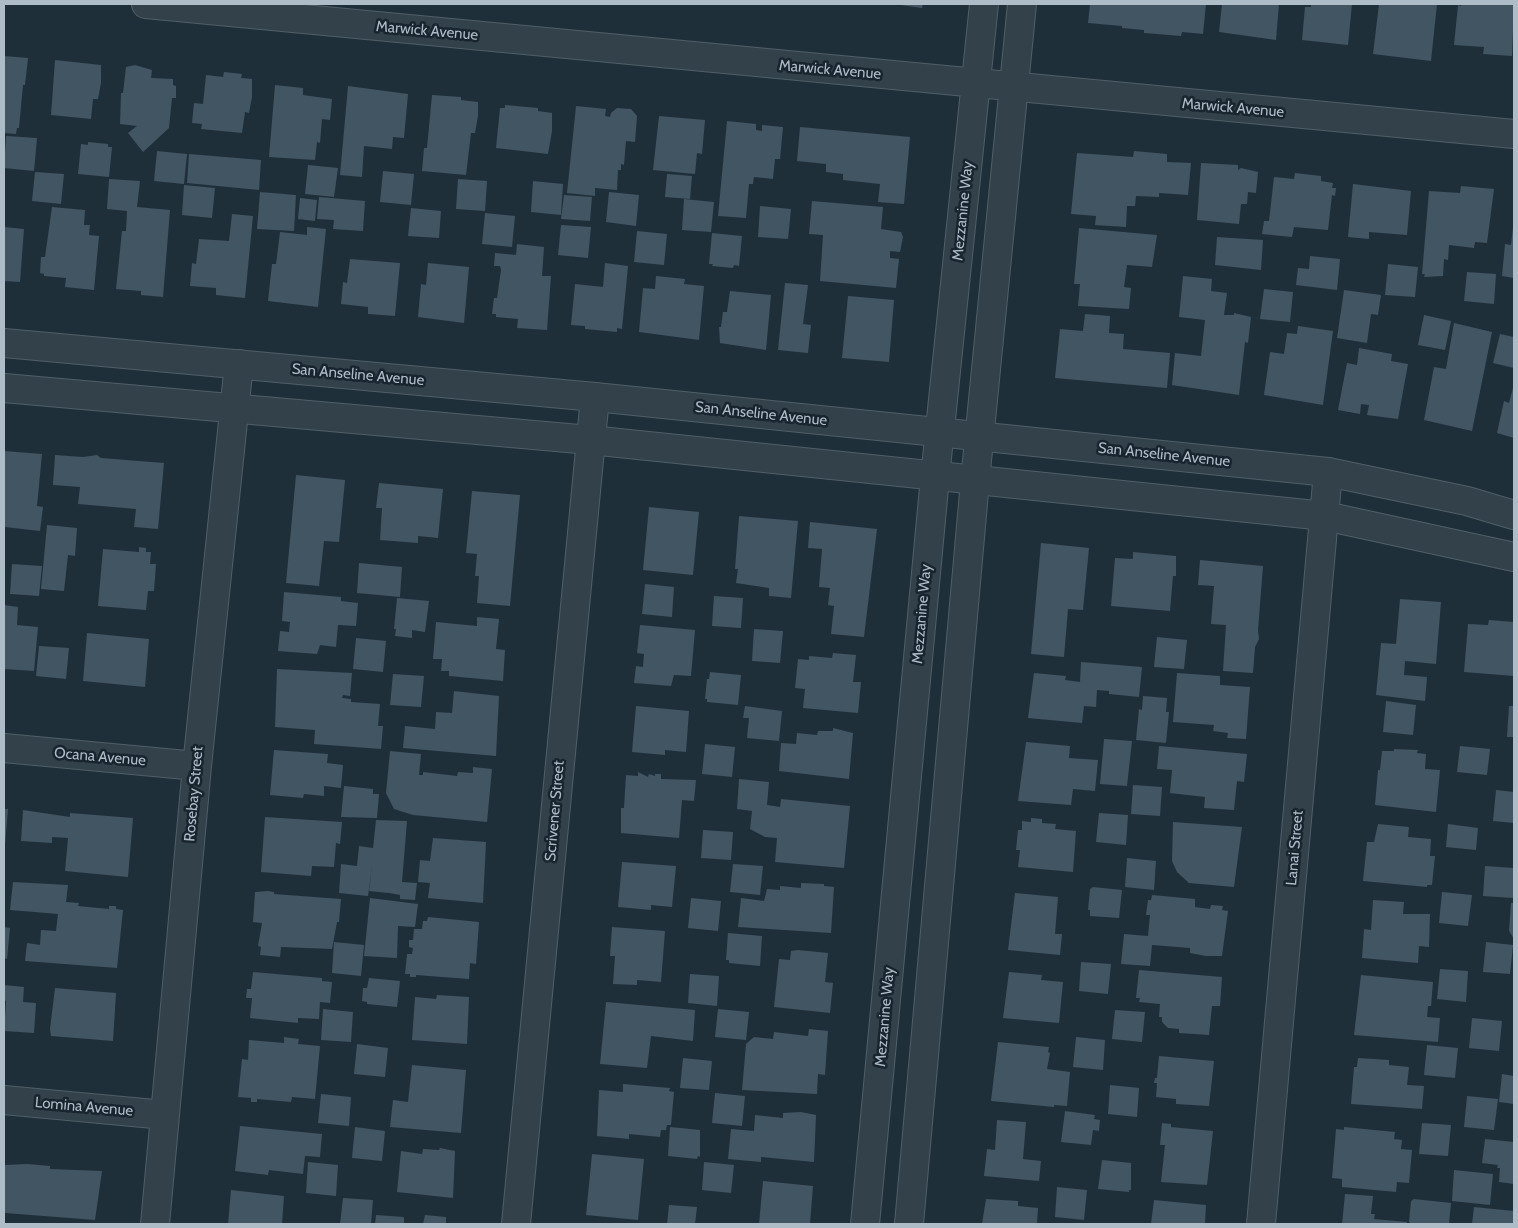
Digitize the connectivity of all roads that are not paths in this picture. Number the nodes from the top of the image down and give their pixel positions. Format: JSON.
{"nodes":[{"id":1,"x":146,"y":4,"type":"edge"},
{"id":2,"x":984,"y":4,"type":"edge"},
{"id":3,"x":1022,"y":4,"type":"edge"},
{"id":4,"x":977,"y":84,"type":"junction"},
{"id":5,"x":1014,"y":88,"type":"junction"},
{"id":6,"x":1514,"y":134,"type":"edge"},
{"id":7,"x":4,"y":343,"type":"edge"},
{"id":8,"x":239,"y":364,"type":"junction"},
{"id":9,"x":4,"y":388,"type":"edge"},
{"id":10,"x":595,"y":397,"type":"junction"},
{"id":11,"x":236,"y":408,"type":"junction"},
{"id":12,"x":940,"y":432,"type":"junction"},
{"id":13,"x":979,"y":437,"type":"junction"},
{"id":14,"x":590,"y":440,"type":"junction"},
{"id":15,"x":1328,"y":472,"type":"junction"},
{"id":16,"x":935,"y":477,"type":"junction"},
{"id":17,"x":975,"y":481,"type":"junction"},
{"id":18,"x":1514,"y":515,"type":"edge"},
{"id":19,"x":1325,"y":516,"type":"junction"},
{"id":20,"x":1514,"y":557,"type":"edge"},
{"id":21,"x":4,"y":748,"type":"edge"},
{"id":22,"x":197,"y":766,"type":"junction"},
{"id":23,"x":4,"y":1100,"type":"edge"},
{"id":24,"x":165,"y":1115,"type":"junction"},
{"id":25,"x":155,"y":1224,"type":"edge"},
{"id":26,"x":516,"y":1224,"type":"edge"},
{"id":27,"x":865,"y":1224,"type":"edge"},
{"id":28,"x":909,"y":1224,"type":"edge"},
{"id":29,"x":1261,"y":1224,"type":"edge"}],
"edges":[{"from":1,"to":4,"type":"street","name":"Marwick Avenue"},
{"from":2,"to":4,"type":"street","name":"Mezzanine Way"},
{"from":3,"to":5,"type":"street"},
{"from":4,"to":5,"type":"street","name":"Marwick Avenue"},
{"from":4,"to":12,"type":"street","name":"Mezzanine Way"},
{"from":5,"to":6,"type":"street","name":"Marwick Avenue"},
{"from":5,"to":13,"type":"street"},
{"from":7,"to":8,"type":"street","name":"San Anseline Avenue"},
{"from":8,"to":10,"type":"street","name":"San Anseline Avenue"},
{"from":8,"to":11,"type":"street","name":"Rosebay Street"},
{"from":9,"to":11,"type":"street"},
{"from":10,"to":12,"type":"street","name":"San Anseline Avenue"},
{"from":10,"to":14,"type":"street","name":"Scrivener Street"},
{"from":11,"to":14,"type":"street"},
{"from":11,"to":22,"type":"street","name":"Rosebay Street"},
{"from":12,"to":13,"type":"street","name":"San Anseline Avenue"},
{"from":12,"to":16,"type":"street","name":"Mezzanine Way"},
{"from":13,"to":15,"type":"street","name":"San Anseline Avenue"},
{"from":13,"to":17,"type":"street"},
{"from":14,"to":16,"type":"street"},
{"from":14,"to":26,"type":"street","name":"Scrivener Street"},
{"from":15,"to":18,"type":"street","name":"San Anseline Avenue"},
{"from":15,"to":19,"type":"street","name":"Lanai Street"},
{"from":16,"to":17,"type":"street"},
{"from":16,"to":27,"type":"street","name":"Mezzanine Way"},
{"from":17,"to":19,"type":"street"},
{"from":17,"to":28,"type":"street"},
{"from":19,"to":20,"type":"street"},
{"from":19,"to":29,"type":"street","name":"Lanai Street"},
{"from":21,"to":22,"type":"street","name":"Ocana Avenue"},
{"from":22,"to":24,"type":"street","name":"Rosebay Street"},
{"from":23,"to":24,"type":"street","name":"Lomina Avenue"},
{"from":24,"to":25,"type":"street","name":"Rosebay Street"}]}
